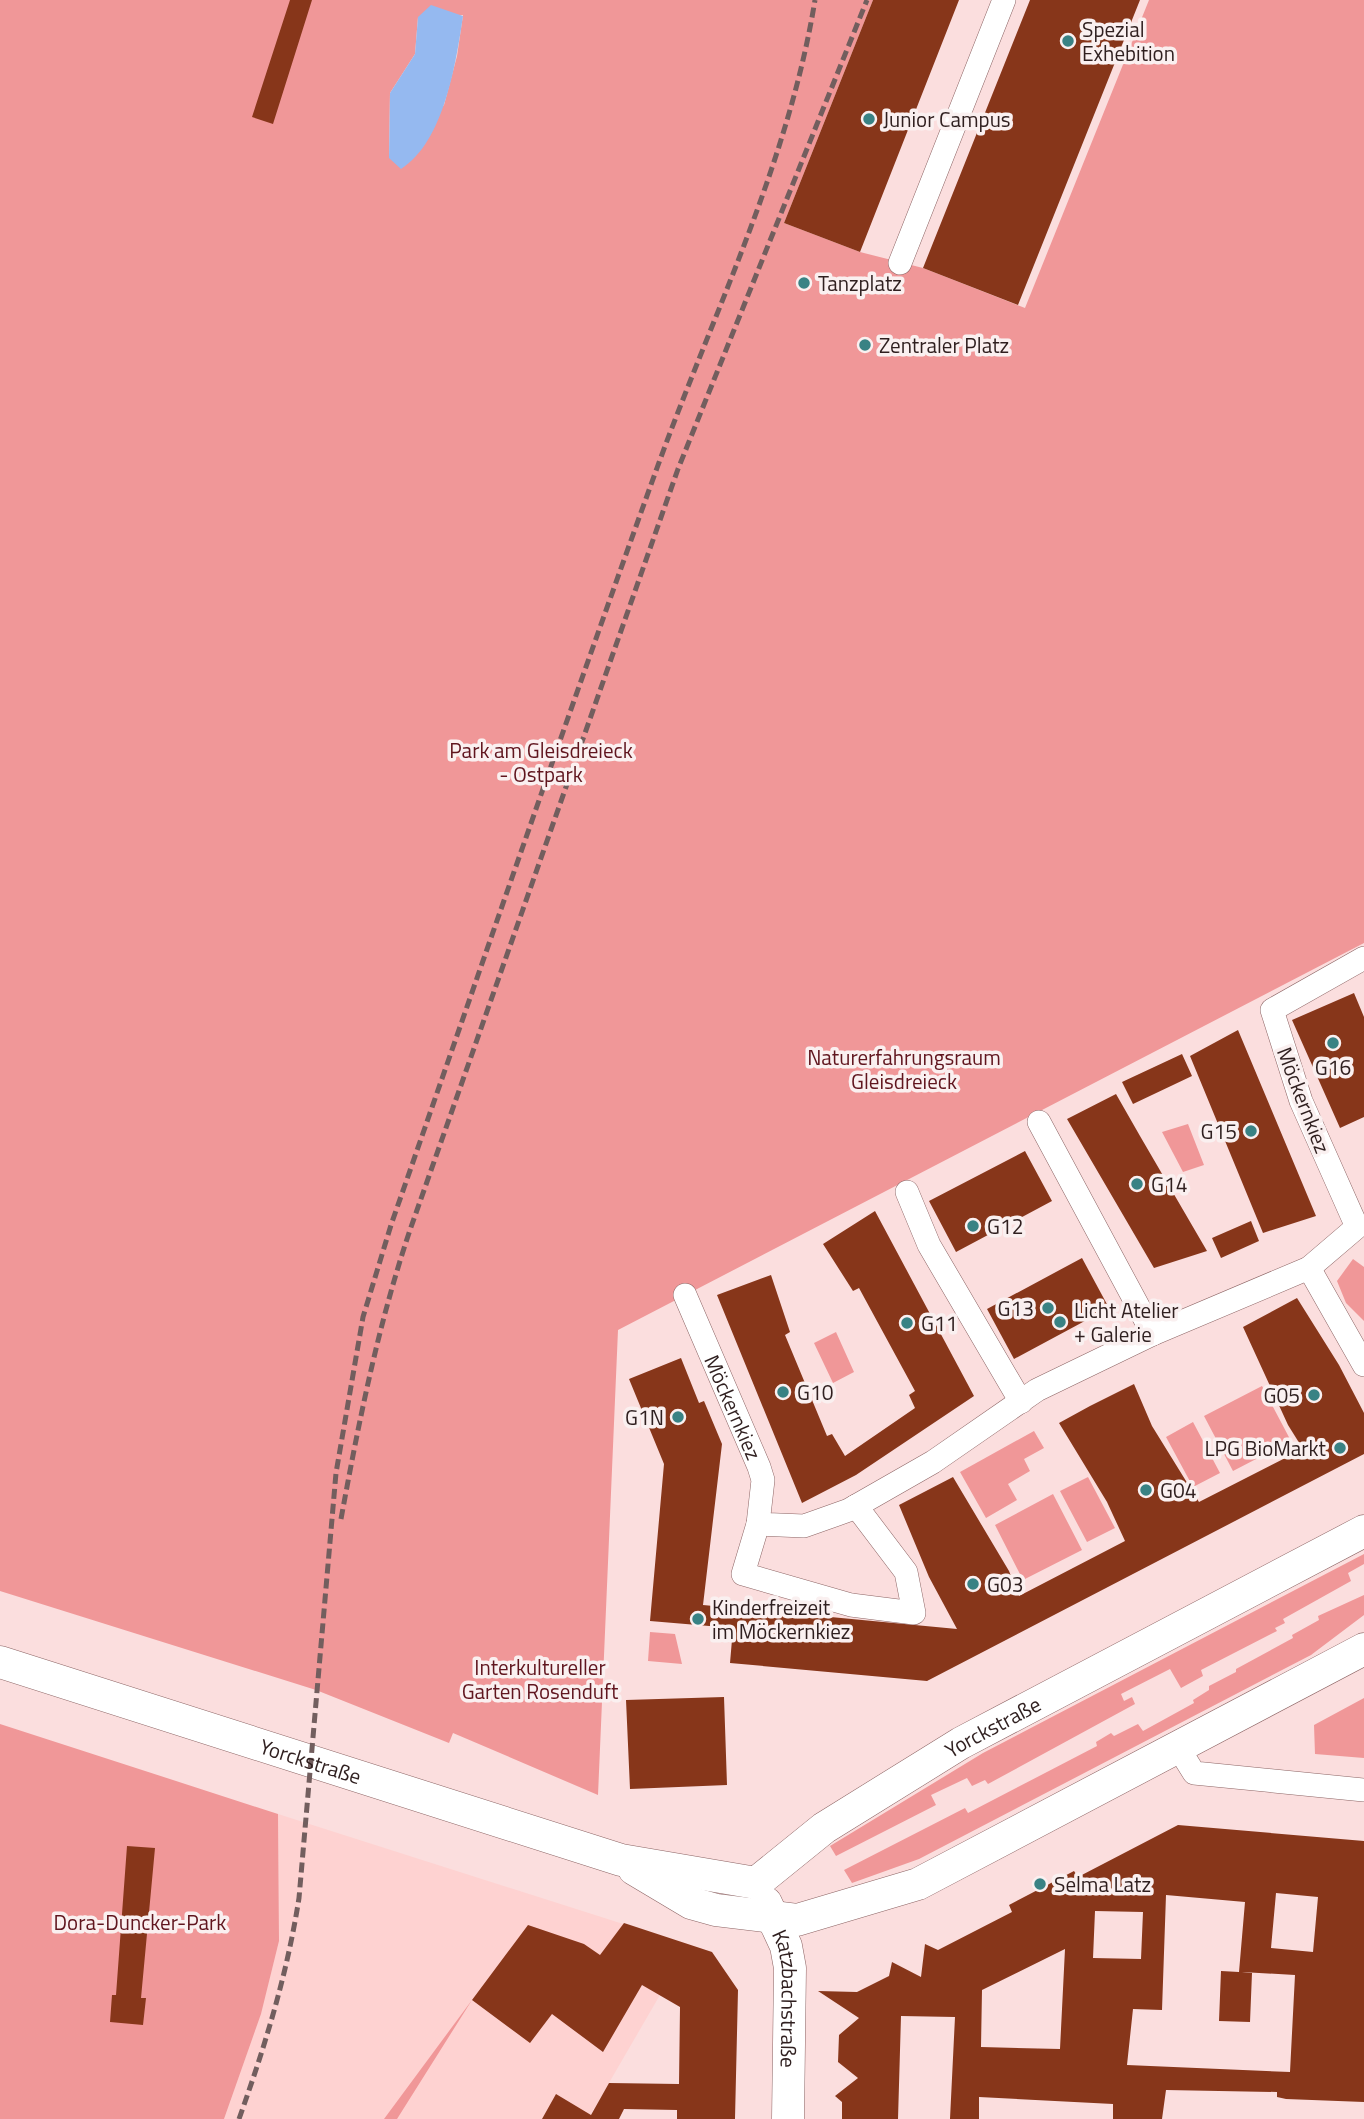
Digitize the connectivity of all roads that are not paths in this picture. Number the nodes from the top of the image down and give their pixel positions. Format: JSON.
{"nodes":[{"id":1,"x":1004,"y":0,"type":"edge"},
{"id":2,"x":900,"y":263,"type":"dead end"},
{"id":3,"x":1364,"y":958,"type":"edge"},
{"id":4,"x":1039,"y":1122,"type":"dead end"},
{"id":5,"x":907,"y":1192,"type":"dead end"},
{"id":6,"x":1309,"y":1268,"type":"junction"},
{"id":7,"x":685,"y":1295,"type":"dead end"},
{"id":8,"x":1153,"y":1334,"type":"junction"},
{"id":9,"x":1364,"y":1365,"type":"edge"},
{"id":10,"x":1021,"y":1402,"type":"junction"},
{"id":11,"x":856,"y":1506,"type":"junction"},
{"id":12,"x":758,"y":1524,"type":"junction"},
{"id":13,"x":1364,"y":1531,"type":"edge"},
{"id":14,"x":1364,"y":1649,"type":"edge"},
{"id":15,"x":0,"y":1662,"type":"edge"},
{"id":16,"x":1178,"y":1749,"type":"junction"},
{"id":17,"x":1364,"y":1790,"type":"edge"},
{"id":18,"x":621,"y":1860,"type":"junction"},
{"id":19,"x":756,"y":1882,"type":"junction"},
{"id":20,"x":774,"y":1919,"type":"junction"},
{"id":21,"x":788,"y":2119,"type":"edge"}],
"edges":[{"from":1,"to":2,"type":"street"},
{"from":3,"to":6,"type":"street","name":"Möckernkiez"},
{"from":4,"to":8,"type":"street"},
{"from":5,"to":10,"type":"street"},
{"from":6,"to":8,"type":"street","name":"Möckernkiez"},
{"from":6,"to":9,"type":"street"},
{"from":7,"to":12,"type":"street","name":"Möckernkiez"},
{"from":8,"to":10,"type":"street","name":"Möckernkiez"},
{"from":10,"to":11,"type":"street","name":"Möckernkiez"},
{"from":11,"to":12,"type":"street","name":"Möckernkiez"},
{"from":11,"to":12,"type":"street","name":"Möckernkiez"},
{"from":13,"to":19,"type":"main road","name":"Yorckstraße"},
{"from":14,"to":16,"type":"main road","name":"Yorckstraße"},
{"from":15,"to":18,"type":"main road","name":"Yorckstraße"},
{"from":16,"to":17,"type":"street"},
{"from":16,"to":20,"type":"main road","name":"Yorckstraße"},
{"from":18,"to":19,"type":"main road","name":"Yorckstraße"},
{"from":18,"to":20,"type":"main road","name":"Yorckstraße"},
{"from":19,"to":20,"type":"main road","name":"Katzbachstraße"},
{"from":20,"to":21,"type":"main road","name":"Katzbachstraße"}]}
